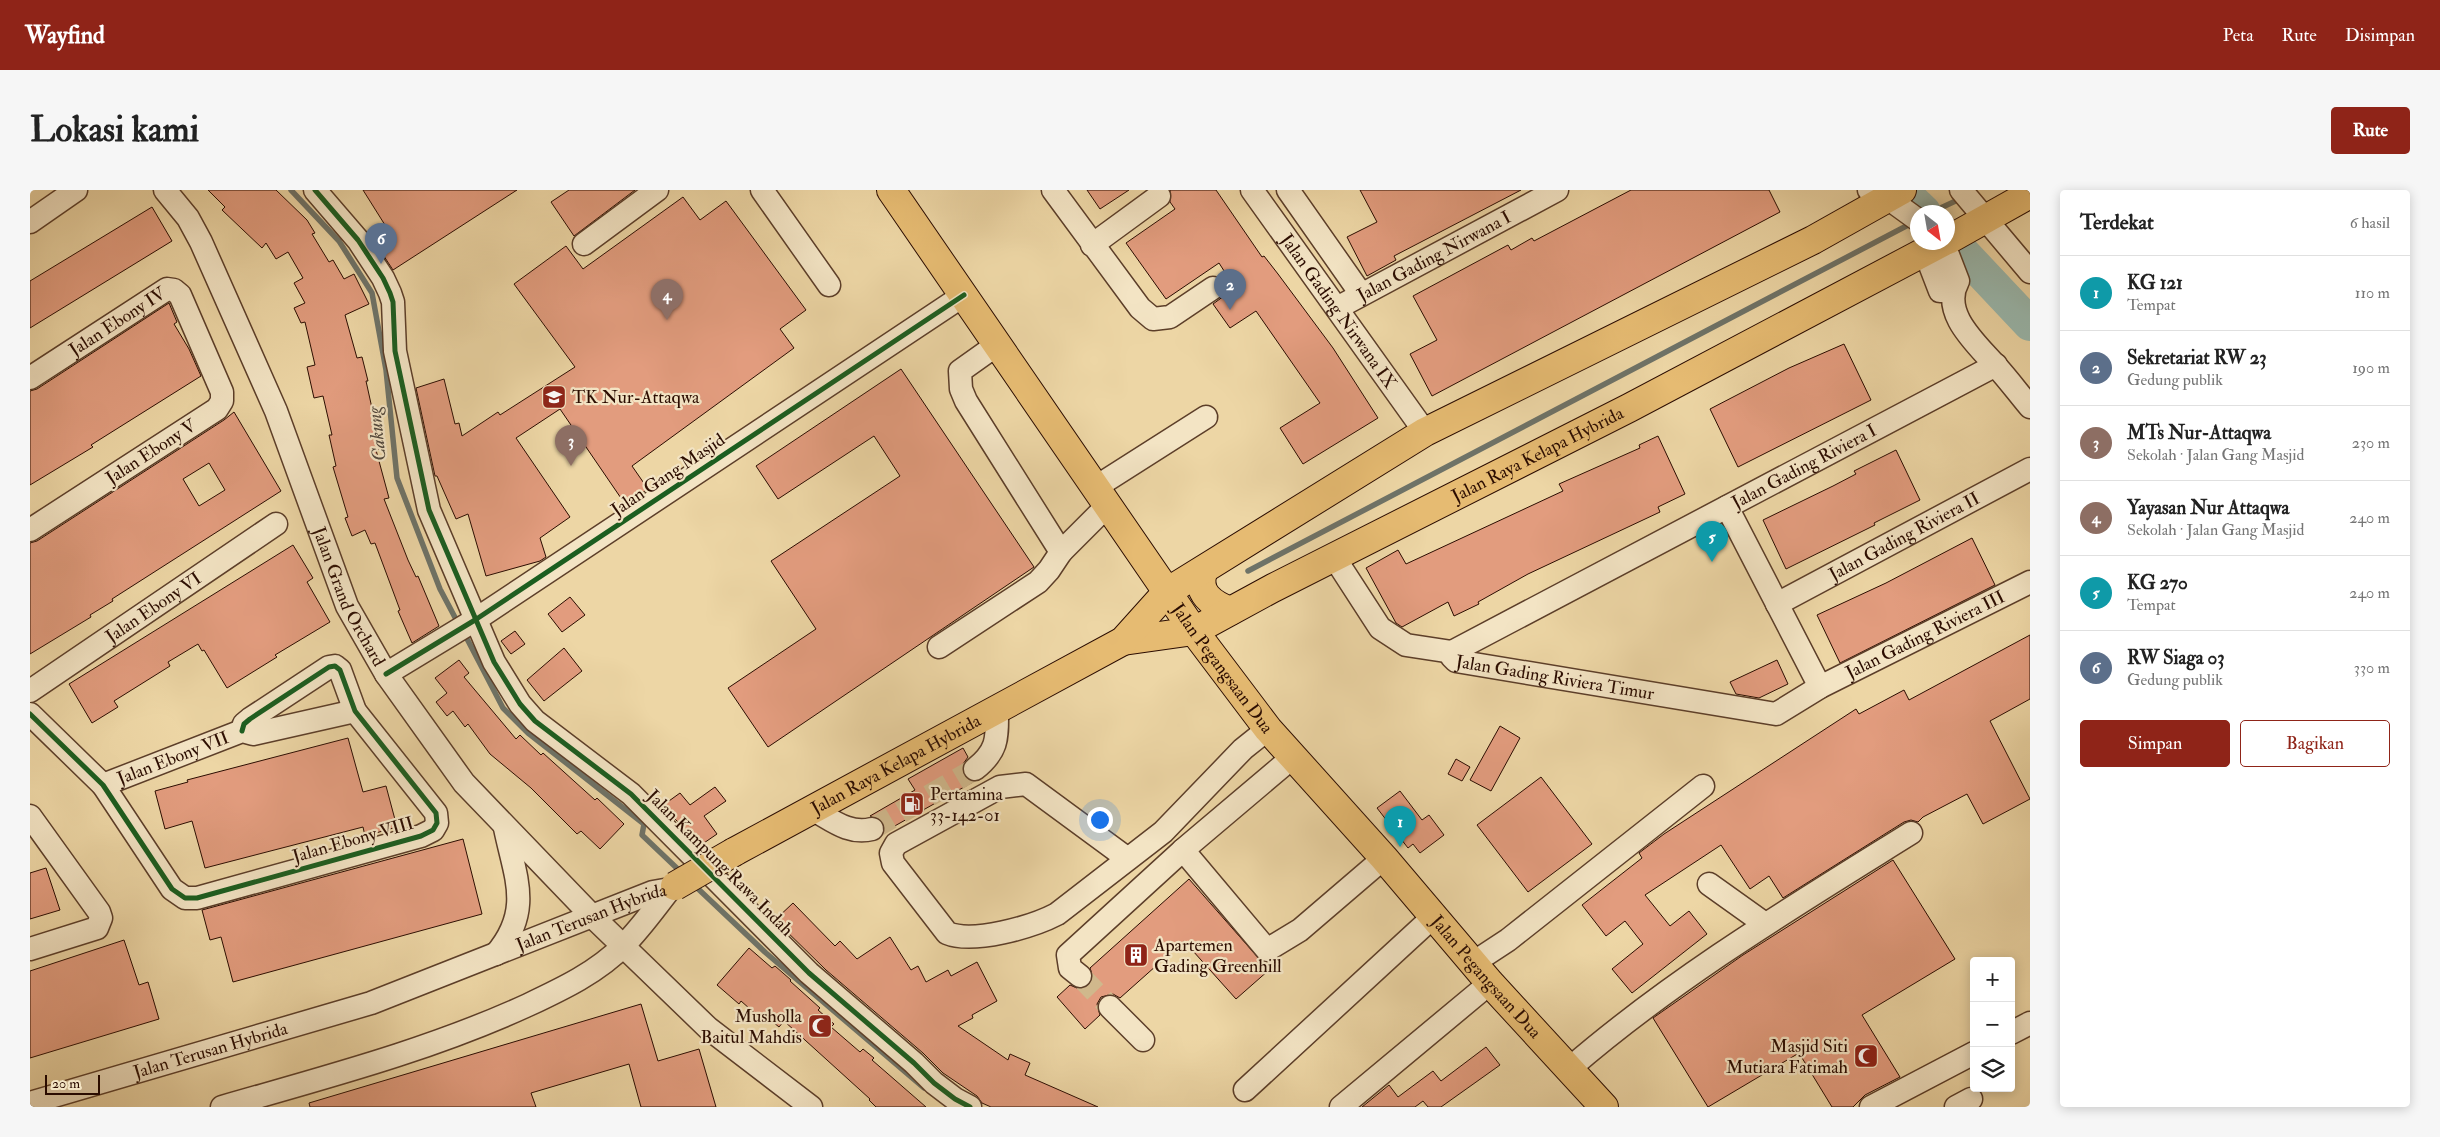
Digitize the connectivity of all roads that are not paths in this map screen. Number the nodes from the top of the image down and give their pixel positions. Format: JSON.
{"nodes":[{"id":1,"x":76,"y":190,"type":"edge"},
{"id":2,"x":165,"y":190,"type":"edge"},
{"id":3,"x":315,"y":190,"type":"edge"},
{"id":4,"x":657,"y":190,"type":"edge"},
{"id":5,"x":762,"y":190,"type":"edge"},
{"id":6,"x":891,"y":190,"type":"edge"},
{"id":7,"x":1053,"y":190,"type":"edge"},
{"id":8,"x":1252,"y":190,"type":"edge"},
{"id":9,"x":1557,"y":190,"type":"edge"},
{"id":10,"x":1290,"y":191,"type":"edge"},
{"id":11,"x":2030,"y":194,"type":"edge"},
{"id":12,"x":1159,"y":196,"type":"dead end"},
{"id":13,"x":1898,"y":200,"type":"edge"},
{"id":14,"x":1973,"y":209,"type":"edge"},
{"id":15,"x":30,"y":222,"type":"edge"},
{"id":16,"x":1955,"y":228,"type":"edge"},
{"id":17,"x":584,"y":244,"type":"dead end"},
{"id":18,"x":1092,"y":245,"type":"junction"},
{"id":19,"x":1929,"y":250,"type":"edge"},
{"id":20,"x":1940,"y":250,"type":"edge"},
{"id":21,"x":2030,"y":272,"type":"edge"},
{"id":22,"x":829,"y":285,"type":"dead end"},
{"id":23,"x":1213,"y":288,"type":"dead end"},
{"id":24,"x":1361,"y":294,"type":"junction"},
{"id":25,"x":964,"y":295,"type":"junction"},
{"id":26,"x":1337,"y":308,"type":"junction"},
{"id":27,"x":998,"y":344,"type":"junction"},
{"id":28,"x":205,"y":350,"type":"joint"},
{"id":29,"x":1996,"y":365,"type":"junction"},
{"id":30,"x":30,"y":378,"type":"edge"},
{"id":31,"x":2030,"y":407,"type":"edge"},
{"id":32,"x":1206,"y":417,"type":"dead end"},
{"id":33,"x":1425,"y":432,"type":"junction"},
{"id":34,"x":2030,"y":469,"type":"edge"},
{"id":35,"x":1102,"y":496,"type":"junction"},
{"id":36,"x":1727,"y":507,"type":"junction"},
{"id":37,"x":276,"y":524,"type":"dead end"},
{"id":38,"x":30,"y":530,"type":"edge"},
{"id":39,"x":1061,"y":552,"type":"junction"},
{"id":40,"x":1334,"y":557,"type":"junction"},
{"id":41,"x":1203,"y":572,"type":"junction"},
{"id":42,"x":2030,"y":582,"type":"edge"},
{"id":43,"x":1167,"y":592,"type":"junction"},
{"id":44,"x":1257,"y":597,"type":"junction"},
{"id":45,"x":1777,"y":604,"type":"junction"},
{"id":46,"x":1230,"y":611,"type":"junction"},
{"id":47,"x":472,"y":622,"type":"junction"},
{"id":48,"x":1194,"y":631,"type":"junction"},
{"id":49,"x":1123,"y":640,"type":"junction"},
{"id":50,"x":939,"y":647,"type":"dead end"},
{"id":51,"x":1452,"y":652,"type":"junction"},
{"id":52,"x":1214,"y":658,"type":"junction"},
{"id":53,"x":386,"y":674,"type":"junction"},
{"id":54,"x":1820,"y":687,"type":"junction"},
{"id":55,"x":30,"y":691,"type":"edge"},
{"id":56,"x":997,"y":709,"type":"junction"},
{"id":57,"x":355,"y":711,"type":"junction"},
{"id":58,"x":30,"y":714,"type":"edge"},
{"id":59,"x":1268,"y":729,"type":"junction"},
{"id":60,"x":242,"y":731,"type":"junction"},
{"id":61,"x":1293,"y":757,"type":"junction"},
{"id":62,"x":393,"y":760,"type":"joint"},
{"id":63,"x":975,"y":769,"type":"tunnel mouth"},
{"id":64,"x":103,"y":785,"type":"junction"},
{"id":65,"x":1703,"y":786,"type":"dead end"},
{"id":66,"x":812,"y":809,"type":"junction"},
{"id":67,"x":30,"y":816,"type":"edge"},
{"id":68,"x":505,"y":828,"type":"junction"},
{"id":69,"x":872,"y":829,"type":"tunnel mouth"},
{"id":70,"x":1911,"y":833,"type":"dead end"},
{"id":71,"x":1183,"y":850,"type":"junction"},
{"id":72,"x":1384,"y":858,"type":"junction"},
{"id":73,"x":1128,"y":859,"type":"junction"},
{"id":74,"x":1709,"y":884,"type":"dead end"},
{"id":75,"x":673,"y":888,"type":"junction"},
{"id":76,"x":593,"y":917,"type":"junction"},
{"id":77,"x":1433,"y":917,"type":"junction"},
{"id":78,"x":1765,"y":924,"type":"junction"},
{"id":79,"x":624,"y":946,"type":"junction"},
{"id":80,"x":30,"y":949,"type":"edge"},
{"id":81,"x":496,"y":954,"type":"junction"},
{"id":82,"x":1481,"y":973,"type":"junction"},
{"id":83,"x":1080,"y":976,"type":"tunnel mouth"},
{"id":84,"x":1110,"y":1007,"type":"tunnel mouth"},
{"id":85,"x":2030,"y":1023,"type":"edge"},
{"id":86,"x":2015,"y":1031,"type":"edge"},
{"id":87,"x":1143,"y":1040,"type":"dead end"},
{"id":88,"x":1970,"y":1055,"type":"edge"},
{"id":89,"x":1569,"y":1069,"type":"junction"},
{"id":90,"x":1245,"y":1090,"type":"dead end"},
{"id":91,"x":30,"y":1102,"type":"edge"},
{"id":92,"x":222,"y":1107,"type":"edge"},
{"id":93,"x":811,"y":1107,"type":"edge"},
{"id":94,"x":970,"y":1107,"type":"edge"},
{"id":95,"x":1341,"y":1107,"type":"edge"},
{"id":96,"x":1604,"y":1107,"type":"edge"},
{"id":97,"x":1871,"y":1107,"type":"edge"}],
"edges":[{"from":1,"to":15,"type":"street"},
{"from":2,"to":53,"type":"street","name":"Jalan Grand Orchard"},
{"from":3,"to":47,"type":"street","name":"Jalan Kampung Rawa Indah"},
{"from":4,"to":17,"type":"street"},
{"from":5,"to":22,"type":"street"},
{"from":6,"to":25,"type":"main road","name":"Jalan Pegangsaan Dua"},
{"from":7,"to":18,"type":"street"},
{"from":8,"to":26,"type":"street","name":"Jalan Gading Nirwana IX"},
{"from":9,"to":24,"type":"street","name":"Jalan Gading Nirwana I"},
{"from":10,"to":24,"type":"street","name":"Jalan Gading Nirwana IX"},
{"from":11,"to":14,"type":"main road","name":"Jalan Raya Kelapa Hybrida"},
{"from":12,"to":18,"type":"street"},
{"from":13,"to":33,"type":"main road","name":"Jalan Raya Kelapa Hybrida"},
{"from":14,"to":16,"type":"main road","name":"Jalan Raya Kelapa Hybrida"},
{"from":14,"to":21,"type":"street"},
{"from":18,"to":23,"type":"street"},
{"from":19,"to":40,"type":"main road","name":"Jalan Raya Kelapa Hybrida"},
{"from":20,"to":29,"type":"street"},
{"from":24,"to":26,"type":"street","name":"Jalan Gading Nirwana I"},
{"from":25,"to":27,"type":"main road","name":"Jalan Pegangsaan Dua"},
{"from":25,"to":47,"type":"street","name":"Jalan Gang Masjid"},
{"from":26,"to":33,"type":"street","name":"Jalan Gading Nirwana IX"},
{"from":27,"to":35,"type":"main road","name":"Jalan Pegangsaan Dua"},
{"from":27,"to":39,"type":"street"},
{"from":28,"to":30,"type":"street","name":"Jalan Ebony IV"},
{"from":28,"to":38,"type":"street","name":"Jalan Ebony V"},
{"from":29,"to":31,"type":"street"},
{"from":29,"to":36,"type":"street","name":"Jalan Gading Riviera I"},
{"from":32,"to":35,"type":"street"},
{"from":33,"to":41,"type":"main road","name":"Jalan Raya Kelapa Hybrida"},
{"from":34,"to":45,"type":"street","name":"Jalan Gading Riviera II"},
{"from":35,"to":39,"type":"street"},
{"from":35,"to":43,"type":"main road","name":"Jalan Pegangsaan Dua"},
{"from":36,"to":45,"type":"street"},
{"from":36,"to":51,"type":"street","name":"Jalan Gading Riviera I"},
{"from":37,"to":55,"type":"street","name":"Jalan Ebony VI"},
{"from":39,"to":50,"type":"street"},
{"from":40,"to":44,"type":"main road","name":"Jalan Raya Kelapa Hybrida"},
{"from":40,"to":51,"type":"street","name":"Jalan Gading Riviera Timur"},
{"from":41,"to":43,"type":"main road","name":"Jalan Raya Kelapa Hybrida"},
{"from":41,"to":46,"type":"main road"},
{"from":42,"to":54,"type":"street","name":"Jalan Gading Riviera III"},
{"from":43,"to":48,"type":"main road","name":"Jalan Pegangsaan Dua"},
{"from":43,"to":49,"type":"main road","name":"Jalan Raya Kelapa Hybrida"},
{"from":44,"to":46,"type":"main road","name":"Jalan Raya Kelapa Hybrida"},
{"from":44,"to":52,"type":"main road"},
{"from":45,"to":54,"type":"street"},
{"from":46,"to":48,"type":"main road","name":"Jalan Raya Kelapa Hybrida"},
{"from":47,"to":53,"type":"street","name":"Jalan Gang Masjid"},
{"from":47,"to":94,"type":"street","name":"Jalan Kampung Rawa Indah"},
{"from":48,"to":49,"type":"main road","name":"Jalan Raya Kelapa Hybrida"},
{"from":48,"to":52,"type":"main road","name":"Jalan Pegangsaan Dua"},
{"from":49,"to":56,"type":"main road","name":"Jalan Raya Kelapa Hybrida"},
{"from":51,"to":54,"type":"street","name":"Jalan Gading Riviera Timur"},
{"from":52,"to":59,"type":"main road","name":"Jalan Pegangsaan Dua"},
{"from":53,"to":68,"type":"street","name":"Jalan Grand Orchard"},
{"from":56,"to":63,"type":"street"},
{"from":56,"to":66,"type":"main road","name":"Jalan Raya Kelapa Hybrida"},
{"from":57,"to":60,"type":"street","name":"Jalan Ebony VII"},
{"from":57,"to":60,"type":"street","name":"Jalan Ebony VII"},
{"from":57,"to":62,"type":"street","name":"Jalan Ebony VII"},
{"from":58,"to":64,"type":"street"},
{"from":59,"to":61,"type":"main road","name":"Jalan Pegangsaan Dua"},
{"from":59,"to":73,"type":"street"},
{"from":60,"to":64,"type":"street","name":"Jalan Ebony VII"},
{"from":61,"to":71,"type":"street"},
{"from":61,"to":72,"type":"main road","name":"Jalan Pegangsaan Dua"},
{"from":62,"to":64,"type":"street","name":"Jalan Ebony VIII"},
{"from":65,"to":82,"type":"street"},
{"from":66,"to":69,"type":"street"},
{"from":66,"to":75,"type":"main road","name":"Jalan Raya Kelapa Hybrida","bridge":true},
{"from":67,"to":80,"type":"street"},
{"from":68,"to":76,"type":"street","name":"Jalan Grand Orchard"},
{"from":68,"to":81,"type":"street"},
{"from":70,"to":78,"type":"street"},
{"from":71,"to":72,"type":"street"},
{"from":71,"to":83,"type":"street"},
{"from":72,"to":77,"type":"main road","name":"Jalan Pegangsaan Dua"},
{"from":73,"to":73,"type":"street"},
{"from":74,"to":78,"type":"street"},
{"from":75,"to":76,"type":"street","name":"Jalan Terusan Hybrida"},
{"from":75,"to":79,"type":"street","name":"Jalan Terusan Hybrida"},
{"from":76,"to":79,"type":"street","name":"Jalan Grand Orchard"},
{"from":76,"to":81,"type":"street","name":"Jalan Terusan Hybrida"},
{"from":77,"to":82,"type":"main road","name":"Jalan Pegangsaan Dua"},
{"from":77,"to":90,"type":"street"},
{"from":78,"to":89,"type":"street"},
{"from":79,"to":92,"type":"street","name":"Jalan Terusan Hybrida"},
{"from":79,"to":93,"type":"street","name":"Jalan Grand Orchard"},
{"from":81,"to":91,"type":"street","name":"Jalan Terusan Hybrida"},
{"from":82,"to":89,"type":"main road","name":"Jalan Pegangsaan Dua"},
{"from":82,"to":95,"type":"street"},
{"from":84,"to":87,"type":"street"},
{"from":85,"to":86,"type":"street"},
{"from":88,"to":97,"type":"street"},
{"from":89,"to":96,"type":"main road","name":"Jalan Pegangsaan Dua"}]}
